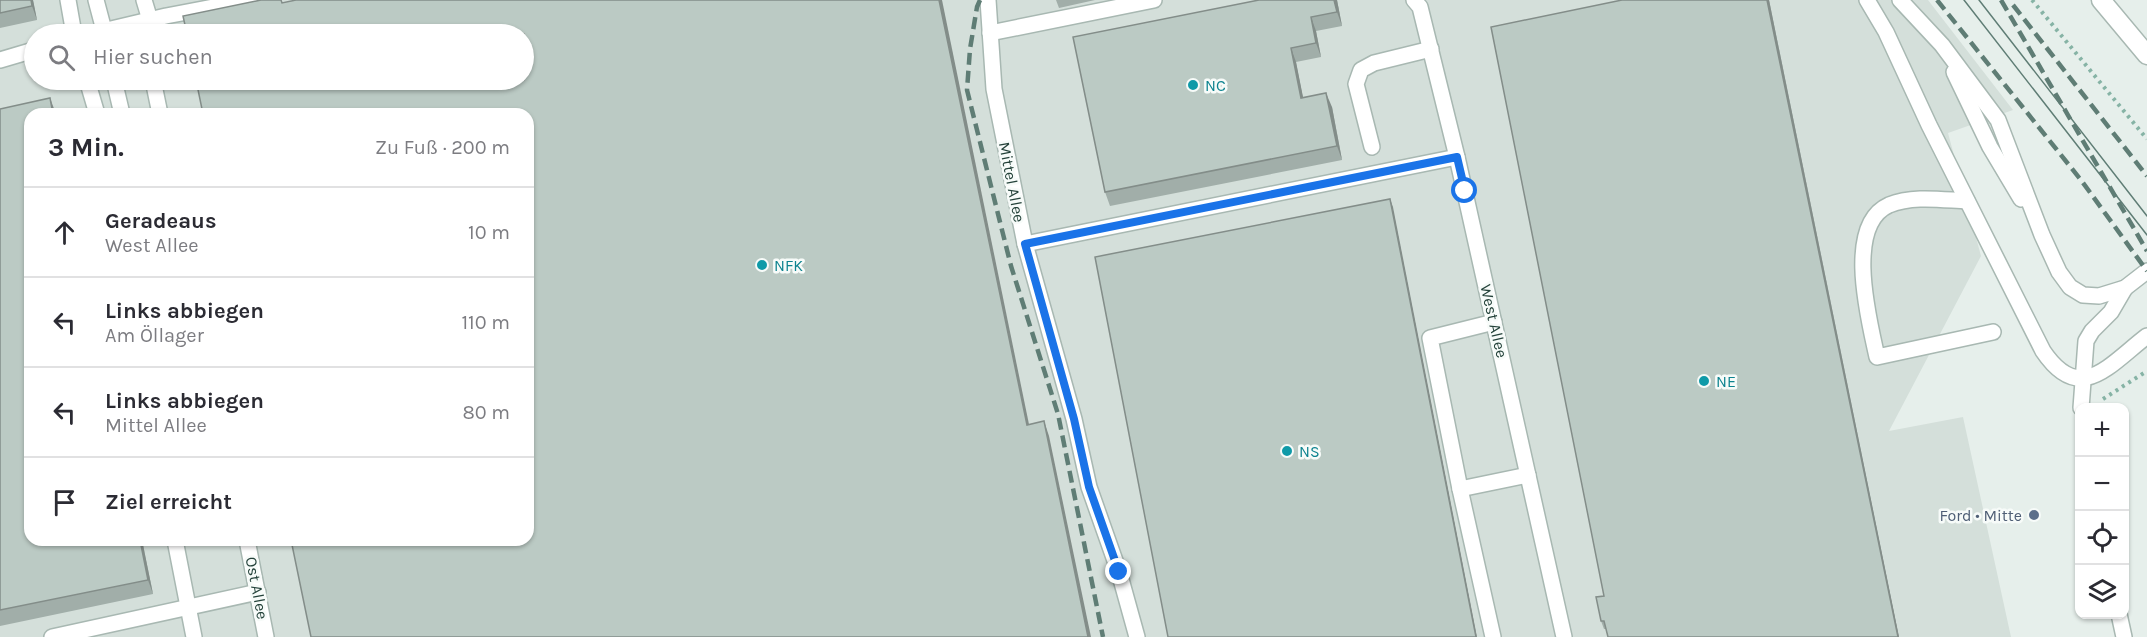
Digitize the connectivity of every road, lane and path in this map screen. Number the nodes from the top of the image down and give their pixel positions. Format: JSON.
{"nodes":[{"id":1,"x":68,"y":0,"type":"edge"},
{"id":2,"x":96,"y":0,"type":"edge"},
{"id":3,"x":144,"y":0,"type":"edge"},
{"id":4,"x":251,"y":0,"type":"edge"},
{"id":5,"x":988,"y":0,"type":"edge"},
{"id":6,"x":1154,"y":0,"type":"edge"},
{"id":7,"x":1868,"y":0,"type":"edge"},
{"id":8,"x":1900,"y":0,"type":"edge"},
{"id":9,"x":2032,"y":0,"type":"edge"},
{"id":10,"x":2101,"y":0,"type":"edge"},
{"id":11,"x":1419,"y":2,"type":"edge"},
{"id":12,"x":72,"y":24,"type":"edge"},
{"id":13,"x":98,"y":24,"type":"edge"},
{"id":14,"x":148,"y":24,"type":"edge"},
{"id":15,"x":159,"y":24,"type":"edge"},
{"id":16,"x":990,"y":33,"type":"junction"},
{"id":17,"x":1431,"y":49,"type":"junction"},
{"id":18,"x":24,"y":53,"type":"edge"},
{"id":19,"x":2147,"y":56,"type":"edge"},
{"id":20,"x":0,"y":60,"type":"edge"},
{"id":21,"x":90,"y":90,"type":"edge"},
{"id":22,"x":116,"y":90,"type":"edge"},
{"id":23,"x":155,"y":90,"type":"edge"},
{"id":24,"x":95,"y":108,"type":"edge"},
{"id":25,"x":121,"y":108,"type":"edge"},
{"id":26,"x":159,"y":108,"type":"edge"},
{"id":27,"x":2147,"y":139,"type":"edge"},
{"id":28,"x":1372,"y":147,"type":"dead end"},
{"id":29,"x":1457,"y":157,"type":"junction"},
{"id":30,"x":1968,"y":201,"type":"junction"},
{"id":31,"x":1025,"y":244,"type":"junction"},
{"id":32,"x":2147,"y":271,"type":"edge"},
{"id":33,"x":2124,"y":288,"type":"junction"},
{"id":34,"x":1494,"y":322,"type":"junction"},
{"id":35,"x":1994,"y":332,"type":"dead end"},
{"id":36,"x":2147,"y":336,"type":"edge"},
{"id":37,"x":2147,"y":371,"type":"edge"},
{"id":38,"x":2084,"y":379,"type":"junction"},
{"id":39,"x":2101,"y":400,"type":"dead end"},
{"id":40,"x":2082,"y":403,"type":"edge"},
{"id":41,"x":1528,"y":475,"type":"junction"},
{"id":42,"x":1460,"y":489,"type":"junction"},
{"id":43,"x":176,"y":546,"type":"edge"},
{"id":44,"x":248,"y":546,"type":"edge"},
{"id":45,"x":258,"y":592,"type":"junction"},
{"id":46,"x":188,"y":607,"type":"junction"},
{"id":47,"x":2120,"y":619,"type":"edge"},
{"id":48,"x":52,"y":637,"type":"edge"},
{"id":49,"x":194,"y":637,"type":"edge"},
{"id":50,"x":266,"y":637,"type":"edge"},
{"id":51,"x":1137,"y":637,"type":"edge"},
{"id":52,"x":1493,"y":637,"type":"edge"},
{"id":53,"x":1564,"y":637,"type":"edge"},
{"id":54,"x":2124,"y":637,"type":"edge"}],
"edges":[{"from":1,"to":12,"type":"lane"},
{"from":2,"to":13,"type":"lane"},
{"from":3,"to":14,"type":"lane"},
{"from":4,"to":15,"type":"lane"},
{"from":5,"to":16,"type":"lane","name":"Mittel Allee"},
{"from":6,"to":16,"type":"lane"},
{"from":7,"to":30,"type":"lane"},
{"from":8,"to":33,"type":"lane"},
{"from":9,"to":27,"type":"path"},
{"from":10,"to":19,"type":"street"},
{"from":11,"to":17,"type":"lane","name":"West Allee"},
{"from":16,"to":31,"type":"lane","name":"Mittel Allee"},
{"from":17,"to":28,"type":"lane"},
{"from":17,"to":29,"type":"lane","name":"West Allee"},
{"from":18,"to":20,"type":"lane"},
{"from":21,"to":24,"type":"lane"},
{"from":22,"to":25,"type":"lane"},
{"from":23,"to":26,"type":"lane"},
{"from":29,"to":31,"type":"lane"},
{"from":29,"to":34,"type":"lane","name":"West Allee"},
{"from":30,"to":35,"type":"lane"},
{"from":30,"to":38,"type":"lane"},
{"from":31,"to":51,"type":"lane","name":"Mittel Allee"},
{"from":32,"to":33,"type":"lane"},
{"from":33,"to":38,"type":"lane"},
{"from":34,"to":41,"type":"lane","name":"West Allee"},
{"from":34,"to":42,"type":"lane"},
{"from":36,"to":38,"type":"lane"},
{"from":37,"to":39,"type":"path"},
{"from":38,"to":40,"type":"lane"},
{"from":41,"to":42,"type":"lane"},
{"from":41,"to":53,"type":"lane","name":"West Allee"},
{"from":42,"to":52,"type":"lane"},
{"from":43,"to":46,"type":"lane"},
{"from":44,"to":45,"type":"lane","name":"Ost Allee"},
{"from":45,"to":46,"type":"lane"},
{"from":45,"to":50,"type":"lane","name":"Ost Allee"},
{"from":46,"to":48,"type":"lane"},
{"from":46,"to":49,"type":"lane"},
{"from":47,"to":54,"type":"lane"}]}
